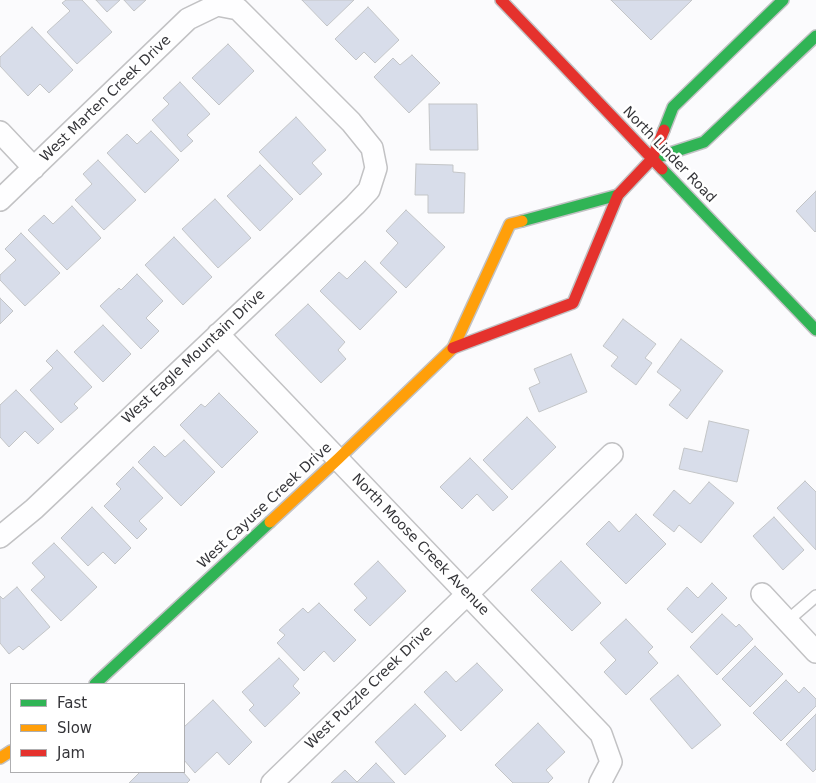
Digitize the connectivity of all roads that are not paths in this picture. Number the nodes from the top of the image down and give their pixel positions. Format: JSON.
{"nodes":[{"id":1,"x":500,"y":0,"type":"edge"},
{"id":2,"x":783,"y":0,"type":"edge"},
{"id":3,"x":816,"y":36,"type":"edge"},
{"id":4,"x":0,"y":132,"type":"edge"},
{"id":5,"x":652,"y":159,"type":"junction"},
{"id":6,"x":34,"y":168,"type":"junction"},
{"id":7,"x":376,"y":168,"type":"joint"},
{"id":8,"x":618,"y":195,"type":"junction"},
{"id":9,"x":0,"y":200,"type":"edge"},
{"id":10,"x":816,"y":330,"type":"edge"},
{"id":11,"x":218,"y":334,"type":"junction"},
{"id":12,"x":453,"y":348,"type":"junction"},
{"id":13,"x":612,"y":454,"type":"dead end"},
{"id":14,"x":338,"y":459,"type":"junction"},
{"id":15,"x":0,"y":537,"type":"edge"},
{"id":16,"x":467,"y":593,"type":"junction"},
{"id":17,"x":762,"y":594,"type":"dead end"},
{"id":18,"x":816,"y":596,"type":"edge"},
{"id":19,"x":787,"y":621,"type":"junction"},
{"id":20,"x":816,"y":652,"type":"edge"},
{"id":21,"x":96,"y":683,"type":"edge"},
{"id":22,"x":272,"y":783,"type":"edge"},
{"id":23,"x":600,"y":783,"type":"edge"}],
"edges":[{"from":1,"to":5,"type":"street","name":"North Linder Road"},
{"from":2,"to":5,"type":"street","name":"West Cayuse Creek Drive"},
{"from":3,"to":5,"type":"street","name":"West Cayuse Creek Drive"},
{"from":4,"to":6,"type":"street"},
{"from":5,"to":8,"type":"street","name":"West Cayuse Creek Drive"},
{"from":5,"to":10,"type":"street","name":"North Linder Road"},
{"from":6,"to":7,"type":"street","name":"West Marten Creek Drive"},
{"from":6,"to":9,"type":"street","name":"West Marten Creek Drive"},
{"from":7,"to":11,"type":"street","name":"West Eagle Mountain Drive"},
{"from":8,"to":12,"type":"street","name":"West Cayuse Creek Drive"},
{"from":8,"to":12,"type":"street","name":"West Cayuse Creek Drive"},
{"from":11,"to":14,"type":"street","name":"North Moose Creek Avenue"},
{"from":11,"to":15,"type":"street","name":"West Eagle Mountain Drive"},
{"from":12,"to":14,"type":"street","name":"West Cayuse Creek Drive"},
{"from":13,"to":16,"type":"street","name":"West Puzzle Creek Drive"},
{"from":14,"to":16,"type":"street","name":"North Moose Creek Avenue"},
{"from":14,"to":21,"type":"street","name":"West Cayuse Creek Drive"},
{"from":16,"to":22,"type":"street","name":"West Puzzle Creek Drive"},
{"from":16,"to":23,"type":"street","name":"North Moose Creek Avenue"},
{"from":17,"to":19,"type":"street"},
{"from":18,"to":19,"type":"lane"},
{"from":19,"to":20,"type":"street"}]}
